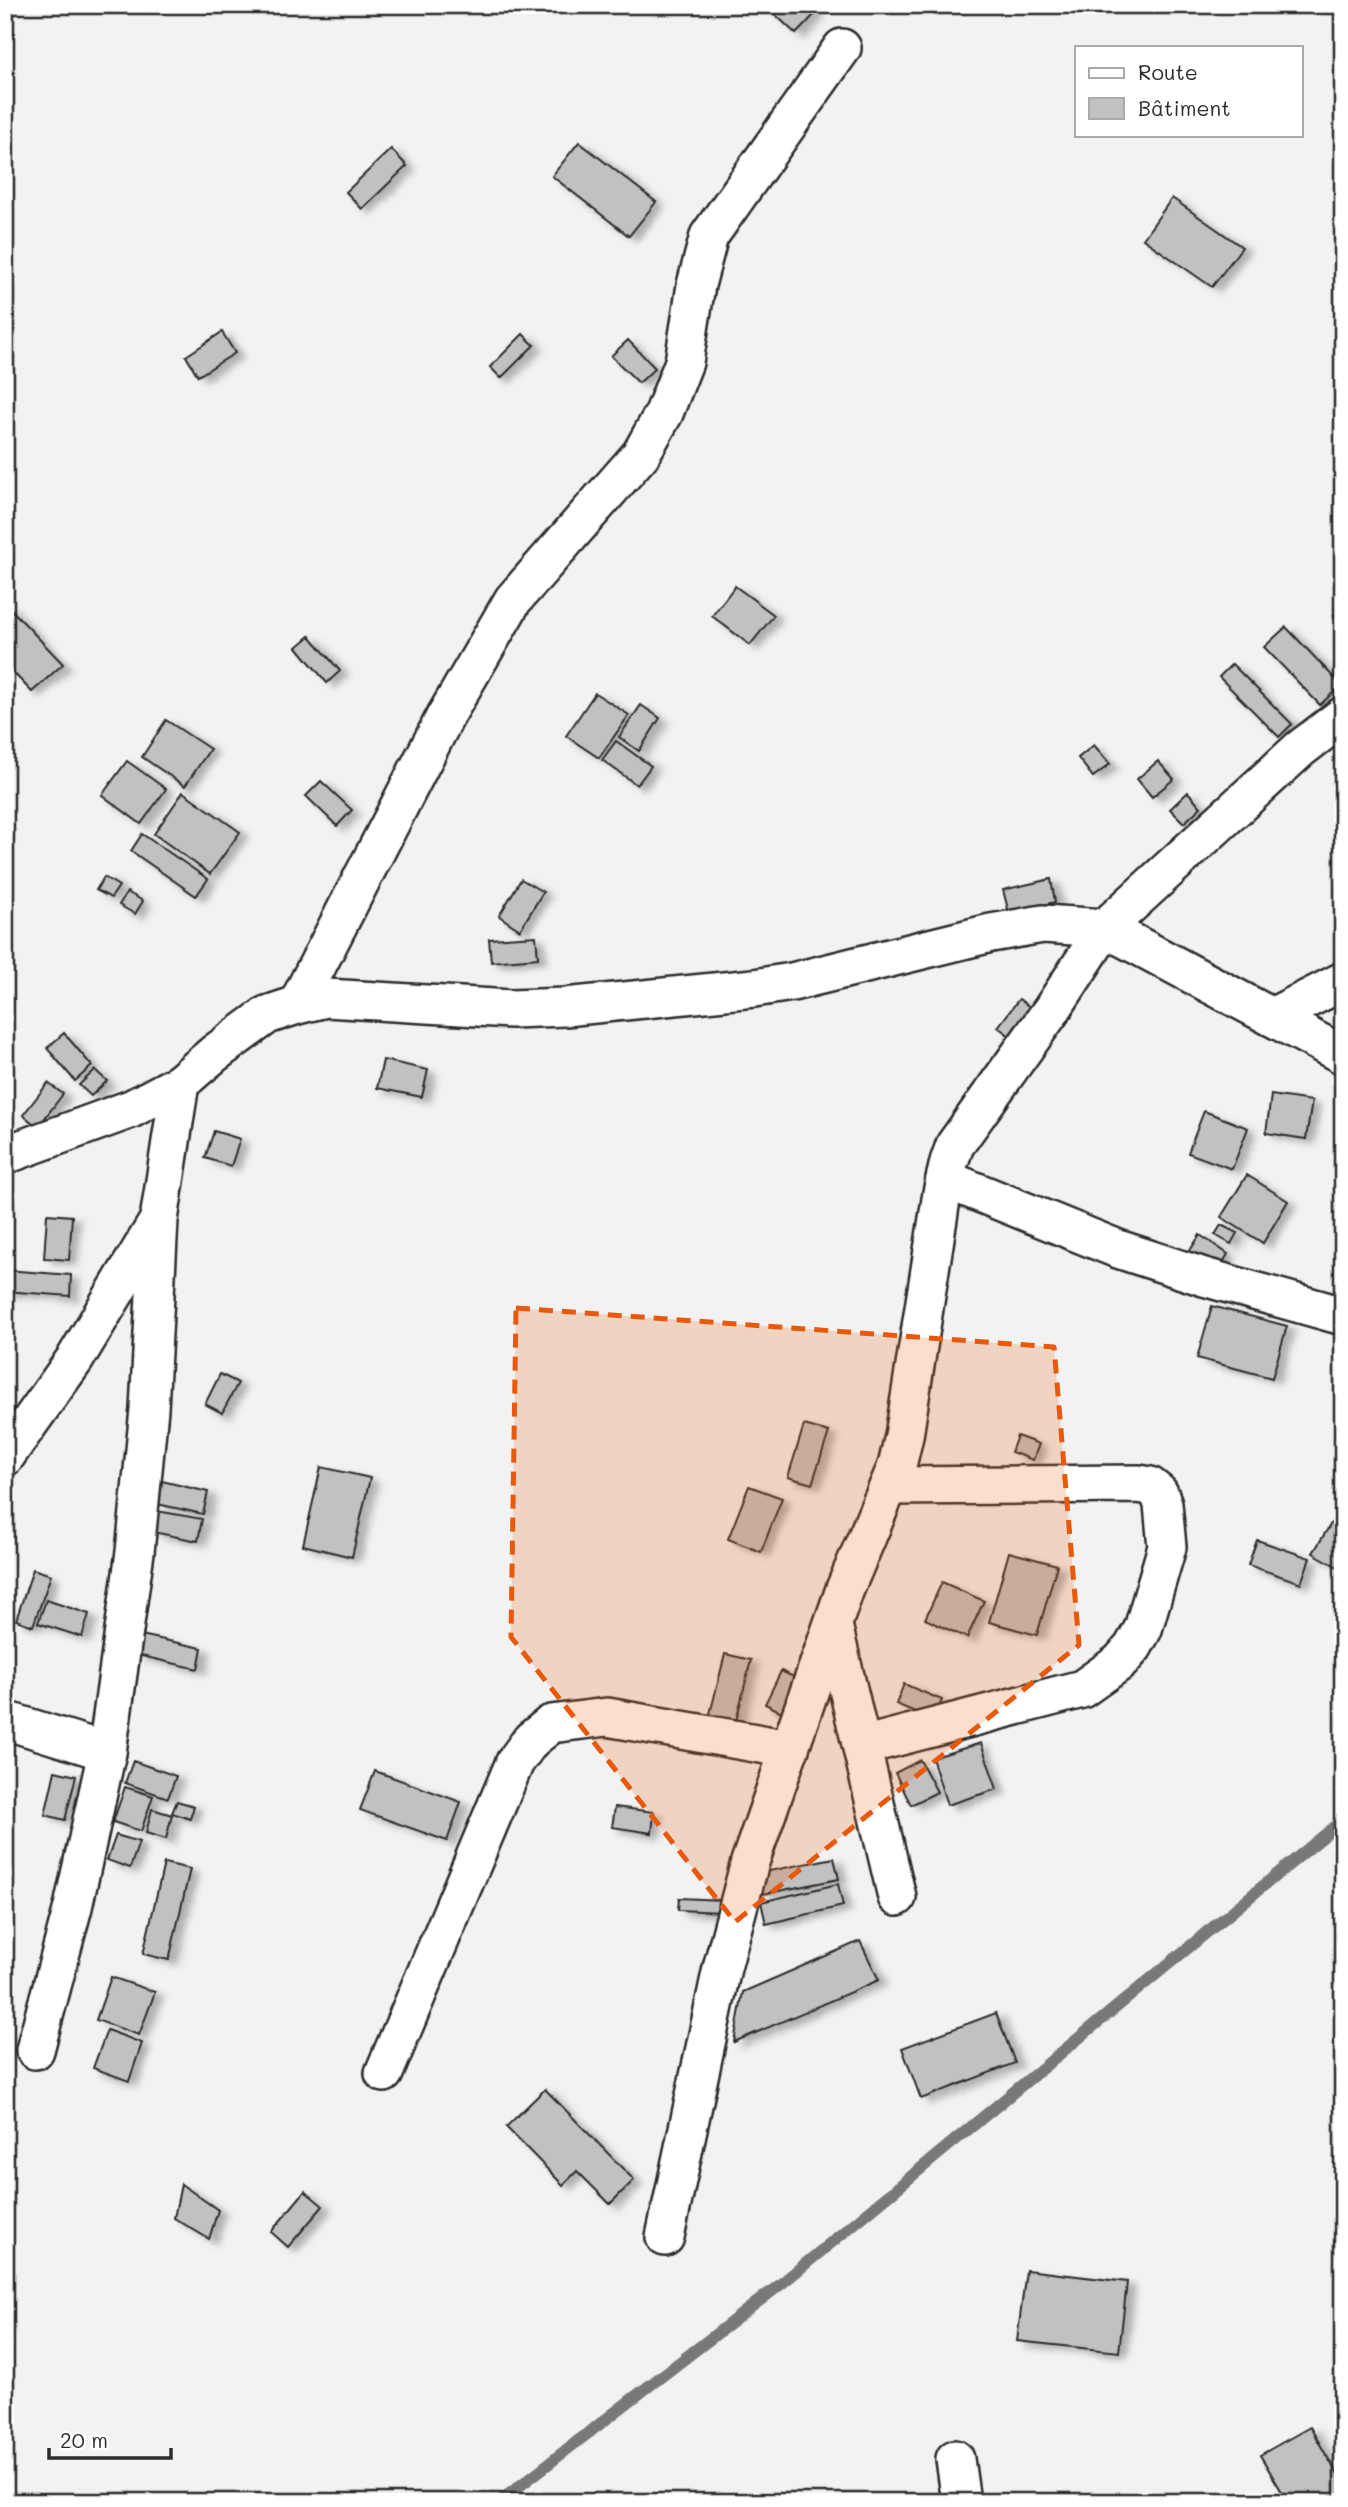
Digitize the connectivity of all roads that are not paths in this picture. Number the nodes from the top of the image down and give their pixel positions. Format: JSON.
{"nodes":[{"id":1,"x":842,"y":48,"type":"dead end"},
{"id":2,"x":1343,"y":716,"type":"edge"},
{"id":3,"x":1105,"y":928,"type":"junction"},
{"id":4,"x":1343,"y":981,"type":"edge"},
{"id":5,"x":297,"y":1004,"type":"junction"},
{"id":6,"x":1272,"y":1017,"type":"junction"},
{"id":7,"x":1343,"y":1055,"type":"edge"},
{"id":8,"x":180,"y":1083,"type":"junction"},
{"id":9,"x":5,"y":1155,"type":"edge"},
{"id":10,"x":945,"y":1179,"type":"junction"},
{"id":11,"x":159,"y":1220,"type":"junction"},
{"id":12,"x":1343,"y":1316,"type":"edge"},
{"id":13,"x":5,"y":1457,"type":"edge"},
{"id":14,"x":889,"y":1486,"type":"junction"},
{"id":15,"x":833,"y":1625,"type":"junction"},
{"id":16,"x":5,"y":1720,"type":"edge"},
{"id":17,"x":862,"y":1746,"type":"junction"},
{"id":18,"x":790,"y":1749,"type":"junction"},
{"id":19,"x":107,"y":1752,"type":"junction"},
{"id":20,"x":897,"y":1897,"type":"dead end"},
{"id":21,"x":35,"y":2050,"type":"dead end"},
{"id":22,"x":384,"y":2073,"type":"dead end"},
{"id":23,"x":665,"y":2237,"type":"dead end"},
{"id":24,"x":956,"y":2459,"type":"dead end"},
{"id":25,"x":961,"y":2502,"type":"edge"}],
"edges":[{"from":1,"to":5,"type":"street"},
{"from":2,"to":3,"type":"street"},
{"from":3,"to":5,"type":"street"},
{"from":3,"to":6,"type":"street"},
{"from":3,"to":10,"type":"street"},
{"from":4,"to":6,"type":"street"},
{"from":5,"to":8,"type":"street"},
{"from":6,"to":7,"type":"street"},
{"from":8,"to":9,"type":"street"},
{"from":8,"to":11,"type":"street"},
{"from":10,"to":12,"type":"street"},
{"from":10,"to":14,"type":"street"},
{"from":11,"to":13,"type":"street"},
{"from":11,"to":19,"type":"street"},
{"from":14,"to":15,"type":"street"},
{"from":14,"to":17,"type":"street"},
{"from":15,"to":17,"type":"street"},
{"from":15,"to":18,"type":"street"},
{"from":16,"to":19,"type":"street"},
{"from":17,"to":20,"type":"street"},
{"from":18,"to":22,"type":"street"},
{"from":18,"to":23,"type":"street"},
{"from":19,"to":21,"type":"street"},
{"from":24,"to":25,"type":"street"}]}
